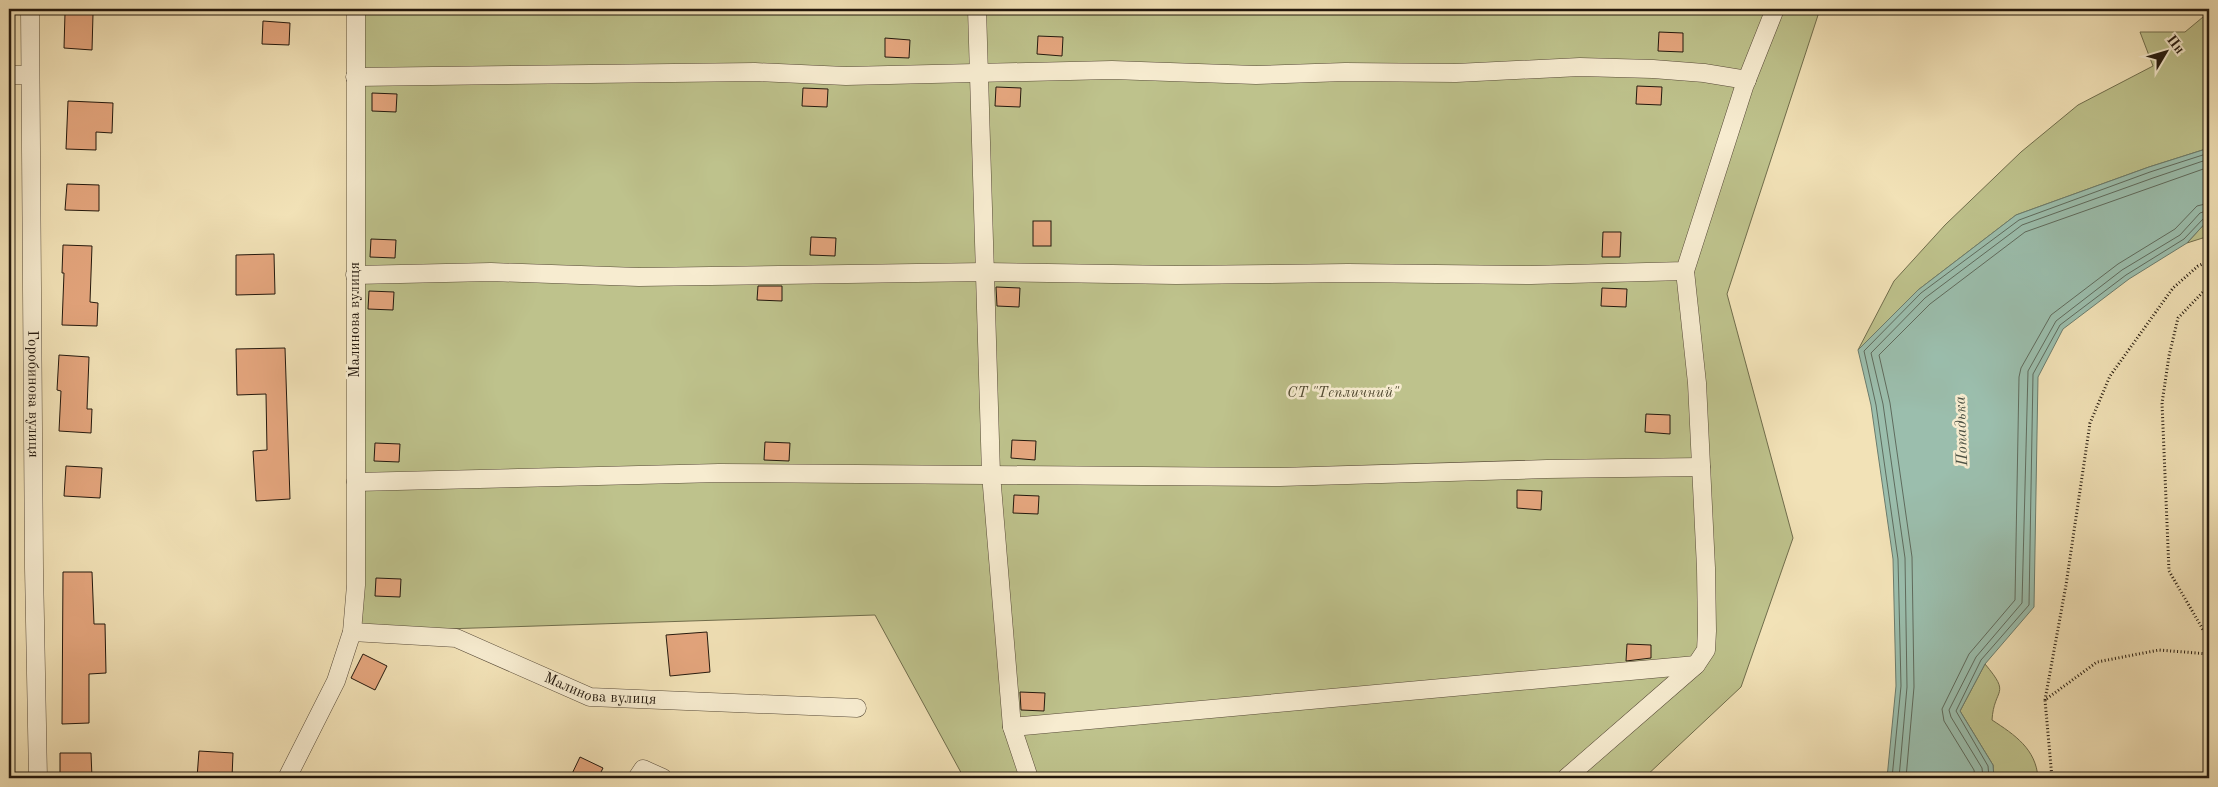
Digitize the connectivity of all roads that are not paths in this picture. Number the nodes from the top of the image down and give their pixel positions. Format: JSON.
{"nodes":[{"id":1,"x":30,"y":9,"type":"edge"},
{"id":2,"x":356,"y":9,"type":"edge"},
{"id":3,"x":977,"y":9,"type":"edge"},
{"id":4,"x":1775,"y":9,"type":"edge"},
{"id":5,"x":979,"y":72,"type":"junction"},
{"id":6,"x":9,"y":75,"type":"edge"},
{"id":7,"x":29,"y":75,"type":"junction"},
{"id":8,"x":355,"y":77,"type":"junction"},
{"id":9,"x":1746,"y":80,"type":"junction"},
{"id":10,"x":1685,"y":271,"type":"junction"},
{"id":11,"x":985,"y":272,"type":"junction"},
{"id":12,"x":355,"y":275,"type":"junction"},
{"id":13,"x":1701,"y":467,"type":"junction"},
{"id":14,"x":991,"y":474,"type":"junction"},
{"id":15,"x":356,"y":482,"type":"junction"},
{"id":16,"x":352,"y":632,"type":"junction"},
{"id":17,"x":1696,"y":665,"type":"junction"},
{"id":18,"x":857,"y":708,"type":"dead end"},
{"id":19,"x":1012,"y":727,"type":"junction"},
{"id":20,"x":38,"y":778,"type":"edge"},
{"id":21,"x":287,"y":778,"type":"edge"},
{"id":22,"x":637,"y":778,"type":"edge"},
{"id":23,"x":663,"y":778,"type":"edge"},
{"id":24,"x":1029,"y":778,"type":"edge"},
{"id":25,"x":1566,"y":778,"type":"edge"}],
"edges":[{"from":1,"to":7,"type":"street","name":"Горобинова вулиця"},
{"from":2,"to":8,"type":"street","name":"Малинова вулиця"},
{"from":3,"to":5,"type":"street"},
{"from":4,"to":9,"type":"street"},
{"from":5,"to":8,"type":"street"},
{"from":5,"to":9,"type":"street"},
{"from":5,"to":11,"type":"street"},
{"from":6,"to":7,"type":"street"},
{"from":7,"to":20,"type":"street","name":"Горобинова вулиця"},
{"from":8,"to":12,"type":"street","name":"Малинова вулиця"},
{"from":9,"to":10,"type":"street"},
{"from":10,"to":11,"type":"street"},
{"from":10,"to":13,"type":"street"},
{"from":11,"to":12,"type":"street"},
{"from":11,"to":14,"type":"street"},
{"from":12,"to":15,"type":"street","name":"Малинова вулиця"},
{"from":13,"to":14,"type":"street"},
{"from":13,"to":17,"type":"street"},
{"from":14,"to":15,"type":"street"},
{"from":14,"to":19,"type":"street"},
{"from":15,"to":16,"type":"street","name":"Малинова вулиця"},
{"from":16,"to":18,"type":"street","name":"Малинова вулиця"},
{"from":16,"to":21,"type":"street","name":"Малинова вулиця"},
{"from":17,"to":19,"type":"street"},
{"from":17,"to":25,"type":"street"},
{"from":19,"to":24,"type":"street"},
{"from":22,"to":23,"type":"street"}]}
